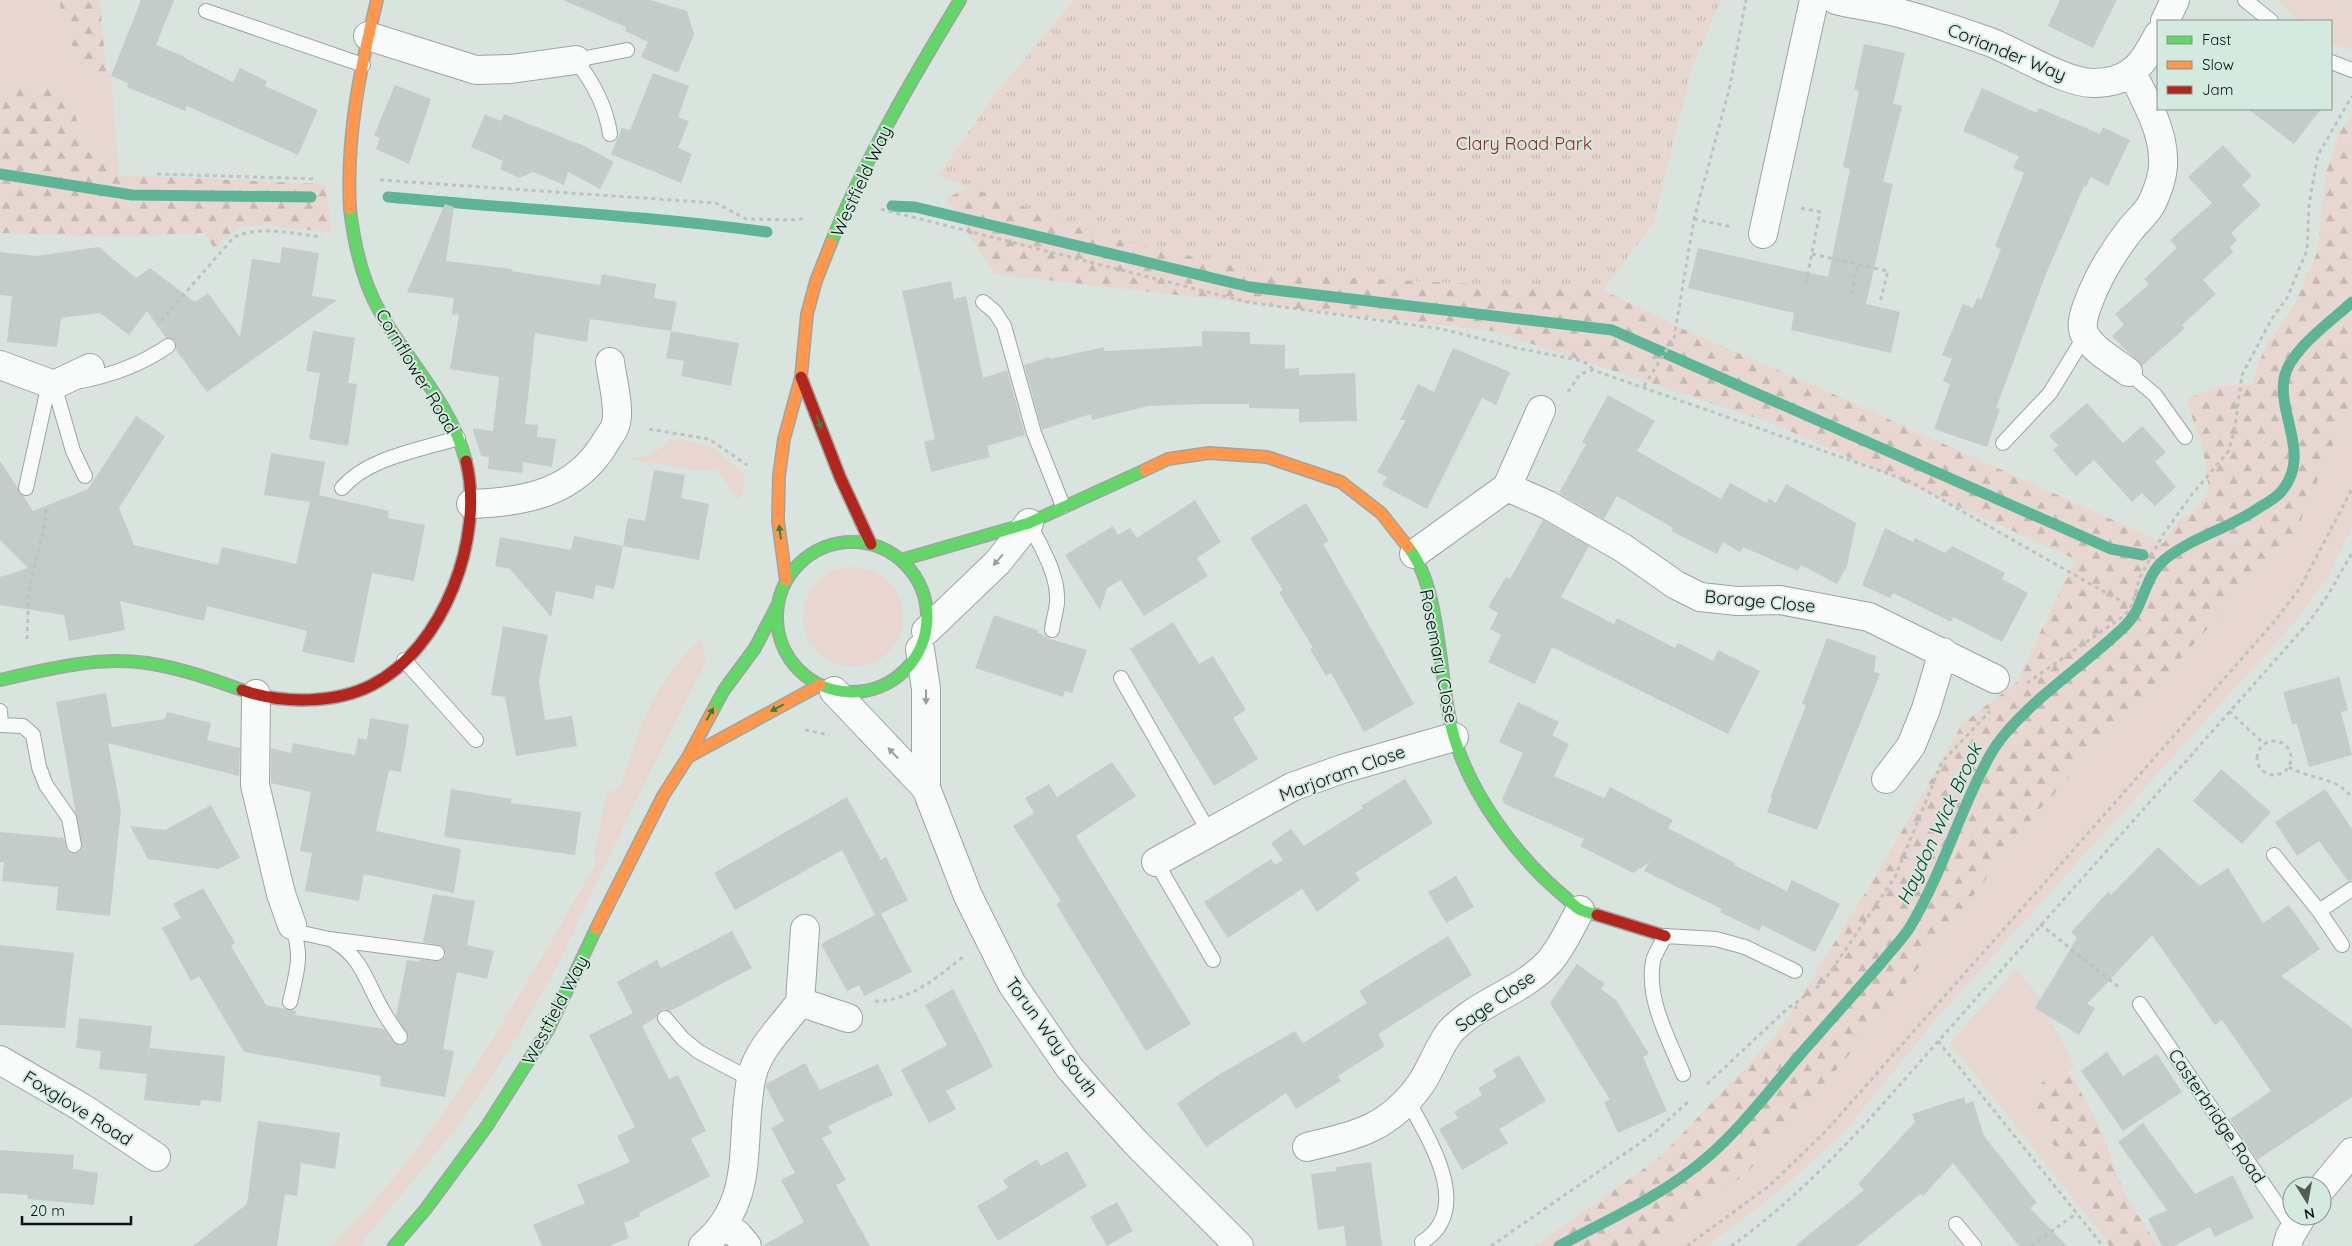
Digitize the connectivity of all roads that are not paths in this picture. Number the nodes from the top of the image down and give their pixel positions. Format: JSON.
{"nodes":[{"id":1,"x":377,"y":0,"type":"edge"},
{"id":2,"x":960,"y":0,"type":"edge"},
{"id":3,"x":1814,"y":0,"type":"edge"},
{"id":4,"x":1836,"y":0,"type":"edge"},
{"id":5,"x":2175,"y":0,"type":"edge"},
{"id":6,"x":2245,"y":0,"type":"edge"},
{"id":7,"x":206,"y":11,"type":"dead end"},
{"id":8,"x":2165,"y":20,"type":"edge"},
{"id":9,"x":2270,"y":20,"type":"edge"},
{"id":10,"x":368,"y":36,"type":"junction"},
{"id":11,"x":2157,"y":37,"type":"edge"},
{"id":12,"x":627,"y":50,"type":"dead end"},
{"id":13,"x":576,"y":60,"type":"junction"},
{"id":14,"x":2332,"y":62,"type":"edge"},
{"id":15,"x":363,"y":65,"type":"junction"},
{"id":16,"x":2352,"y":70,"type":"edge"},
{"id":17,"x":2132,"y":73,"type":"junction"},
{"id":18,"x":610,"y":134,"type":"dead end"},
{"id":19,"x":1763,"y":234,"type":"road end"},
{"id":20,"x":983,"y":302,"type":"dead end"},
{"id":21,"x":2085,"y":336,"type":"junction"},
{"id":22,"x":168,"y":346,"type":"dead end"},
{"id":23,"x":610,"y":362,"type":"dead end"},
{"id":24,"x":0,"y":365,"type":"edge"},
{"id":25,"x":90,"y":368,"type":"dead end"},
{"id":26,"x":2128,"y":372,"type":"joint"},
{"id":27,"x":801,"y":377,"type":"junction"},
{"id":28,"x":54,"y":385,"type":"junction"},
{"id":29,"x":1541,"y":410,"type":"road end"},
{"id":30,"x":2185,"y":437,"type":"dead end"},
{"id":31,"x":458,"y":438,"type":"junction"},
{"id":32,"x":2003,"y":443,"type":"dead end"},
{"id":33,"x":85,"y":476,"type":"dead end"},
{"id":34,"x":1508,"y":487,"type":"junction"},
{"id":35,"x":26,"y":488,"type":"dead end"},
{"id":36,"x":342,"y":488,"type":"dead end"},
{"id":37,"x":471,"y":504,"type":"junction"},
{"id":38,"x":1063,"y":506,"type":"junction"},
{"id":39,"x":1030,"y":523,"type":"junction"},
{"id":40,"x":871,"y":544,"type":"junction"},
{"id":41,"x":1414,"y":554,"type":"junction"},
{"id":42,"x":901,"y":560,"type":"junction"},
{"id":43,"x":786,"y":580,"type":"junction"},
{"id":44,"x":777,"y":606,"type":"junction"},
{"id":45,"x":1052,"y":630,"type":"dead end"},
{"id":46,"x":923,"y":640,"type":"junction"},
{"id":47,"x":1943,"y":652,"type":"junction"},
{"id":48,"x":404,"y":660,"type":"junction"},
{"id":49,"x":1121,"y":678,"type":"dead end"},
{"id":50,"x":0,"y":680,"type":"edge"},
{"id":51,"x":827,"y":688,"type":"junction"},
{"id":52,"x":1996,"y":691,"type":"road end"},
{"id":53,"x":256,"y":694,"type":"junction"},
{"id":54,"x":0,"y":711,"type":"edge"},
{"id":55,"x":1454,"y":737,"type":"junction"},
{"id":56,"x":476,"y":740,"type":"dead end"},
{"id":57,"x":688,"y":757,"type":"junction"},
{"id":58,"x":1886,"y":779,"type":"dead end"},
{"id":59,"x":926,"y":788,"type":"junction"},
{"id":60,"x":1209,"y":832,"type":"junction"},
{"id":61,"x":74,"y":845,"type":"dead end"},
{"id":62,"x":2274,"y":855,"type":"dead end"},
{"id":63,"x":1156,"y":862,"type":"joint"},
{"id":64,"x":2352,"y":889,"type":"edge"},
{"id":65,"x":1580,"y":910,"type":"junction"},
{"id":66,"x":2319,"y":911,"type":"junction"},
{"id":67,"x":292,"y":925,"type":"junction"},
{"id":68,"x":805,"y":929,"type":"dead end"},
{"id":69,"x":1665,"y":936,"type":"junction"},
{"id":70,"x":329,"y":939,"type":"junction"},
{"id":71,"x":2342,"y":945,"type":"dead end"},
{"id":72,"x":437,"y":953,"type":"dead end"},
{"id":73,"x":1213,"y":960,"type":"dead end"},
{"id":74,"x":1795,"y":972,"type":"dead end"},
{"id":75,"x":290,"y":1002,"type":"dead end"},
{"id":76,"x":800,"y":1002,"type":"junction"},
{"id":77,"x":2140,"y":1004,"type":"road end"},
{"id":78,"x":665,"y":1018,"type":"dead end"},
{"id":79,"x":848,"y":1018,"type":"road end"},
{"id":80,"x":400,"y":1037,"type":"dead end"},
{"id":81,"x":0,"y":1060,"type":"edge"},
{"id":82,"x":1683,"y":1074,"type":"dead end"},
{"id":83,"x":752,"y":1080,"type":"junction"},
{"id":84,"x":1407,"y":1099,"type":"junction"},
{"id":85,"x":1307,"y":1147,"type":"dead end"},
{"id":86,"x":2352,"y":1152,"type":"edge"},
{"id":87,"x":156,"y":1157,"type":"dead end"},
{"id":88,"x":2332,"y":1176,"type":"edge"},
{"id":89,"x":1956,"y":1224,"type":"dead end"},
{"id":90,"x":724,"y":1225,"type":"junction"},
{"id":91,"x":2294,"y":1230,"type":"edge"},
{"id":92,"x":1422,"y":1242,"type":"dead end"},
{"id":93,"x":394,"y":1246,"type":"edge"},
{"id":94,"x":703,"y":1246,"type":"edge"},
{"id":95,"x":747,"y":1246,"type":"edge"},
{"id":96,"x":1239,"y":1246,"type":"edge"},
{"id":97,"x":1974,"y":1246,"type":"edge"}],
"edges":[{"from":1,"to":10,"type":"street","name":"Cornflower Road"},
{"from":2,"to":27,"type":"street","name":"Westfield Way"},
{"from":3,"to":19,"type":"street"},
{"from":4,"to":17,"type":"street","name":"Coriander Way"},
{"from":5,"to":8,"type":"street"},
{"from":6,"to":9,"type":"lane"},
{"from":7,"to":15,"type":"lane"},
{"from":10,"to":13,"type":"street"},
{"from":10,"to":15,"type":"street","name":"Cornflower Road"},
{"from":11,"to":17,"type":"street"},
{"from":12,"to":13,"type":"lane"},
{"from":13,"to":18,"type":"lane"},
{"from":14,"to":16,"type":"lane"},
{"from":15,"to":31,"type":"street","name":"Cornflower Road"},
{"from":17,"to":21,"type":"street"},
{"from":20,"to":38,"type":"lane"},
{"from":21,"to":26,"type":"street"},
{"from":21,"to":32,"type":"lane"},
{"from":22,"to":28,"type":"lane"},
{"from":23,"to":37,"type":"street"},
{"from":24,"to":28,"type":"street"},
{"from":25,"to":28,"type":"street"},
{"from":26,"to":30,"type":"lane"},
{"from":27,"to":40,"type":"street","name":"Westfield Way","one_way":true},
{"from":43,"to":27,"type":"street","name":"Westfield Way","one_way":true},
{"from":28,"to":33,"type":"lane"},
{"from":28,"to":35,"type":"lane"},
{"from":29,"to":34,"type":"street"},
{"from":31,"to":36,"type":"lane"},
{"from":31,"to":37,"type":"street","name":"Cornflower Road"},
{"from":34,"to":41,"type":"street"},
{"from":34,"to":47,"type":"street","name":"Borage Close"},
{"from":37,"to":48,"type":"street","name":"Cornflower Road"},
{"from":38,"to":39,"type":"street","name":"Rosemary Close"},
{"from":38,"to":41,"type":"street","name":"Rosemary Close"},
{"from":39,"to":42,"type":"street","name":"Rosemary Close"},
{"from":39,"to":45,"type":"lane"},
{"from":39,"to":46,"type":"street","name":"Rosemary Close","one_way":true},
{"from":40,"to":42,"type":"street","name":"Westfield Way"},
{"from":40,"to":43,"type":"street","name":"Westfield Way"},
{"from":41,"to":55,"type":"street","name":"Rosemary Close"},
{"from":42,"to":46,"type":"street","name":"Westfield Way"},
{"from":43,"to":44,"type":"street","name":"Westfield Way"},
{"from":44,"to":51,"type":"street","name":"Westfield Way"},
{"from":57,"to":44,"type":"street","name":"Westfield Way","one_way":true},
{"from":46,"to":51,"type":"street","name":"Westfield Way"},
{"from":46,"to":59,"type":"street","name":"Torun Way South","one_way":true},
{"from":47,"to":52,"type":"street","name":"Borage Close"},
{"from":47,"to":58,"type":"street"},
{"from":48,"to":53,"type":"street","name":"Cornflower Road"},
{"from":48,"to":56,"type":"lane"},
{"from":49,"to":60,"type":"lane"},
{"from":50,"to":53,"type":"street","name":"Cornflower Road"},
{"from":51,"to":57,"type":"street","name":"Westfield Way","one_way":true},
{"from":59,"to":51,"type":"street","name":"Torun Way South","one_way":true},
{"from":53,"to":67,"type":"street"},
{"from":54,"to":61,"type":"lane"},
{"from":55,"to":60,"type":"street","name":"Marjoram Close"},
{"from":55,"to":65,"type":"street","name":"Rosemary Close"},
{"from":57,"to":93,"type":"street","name":"Westfield Way"},
{"from":59,"to":96,"type":"street","name":"Torun Way South"},
{"from":60,"to":63,"type":"street","name":"Marjoram Close"},
{"from":62,"to":66,"type":"lane"},
{"from":63,"to":73,"type":"lane"},
{"from":64,"to":66,"type":"lane"},
{"from":65,"to":69,"type":"street","name":"Rosemary Close"},
{"from":65,"to":84,"type":"street","name":"Sage Close"},
{"from":66,"to":71,"type":"lane"},
{"from":67,"to":70,"type":"lane"},
{"from":67,"to":75,"type":"lane"},
{"from":68,"to":76,"type":"street"},
{"from":69,"to":74,"type":"lane"},
{"from":69,"to":82,"type":"lane"},
{"from":70,"to":72,"type":"lane"},
{"from":70,"to":80,"type":"lane"},
{"from":76,"to":79,"type":"street"},
{"from":76,"to":83,"type":"street"},
{"from":77,"to":91,"type":"lane","name":"Casterbridge Road"},
{"from":78,"to":83,"type":"lane"},
{"from":81,"to":87,"type":"street","name":"Foxglove Road"},
{"from":83,"to":90,"type":"street"},
{"from":84,"to":85,"type":"street","name":"Sage Close"},
{"from":84,"to":92,"type":"lane"},
{"from":86,"to":88,"type":"street"},
{"from":89,"to":97,"type":"lane"},
{"from":90,"to":94,"type":"street"},
{"from":90,"to":95,"type":"street"}]}
